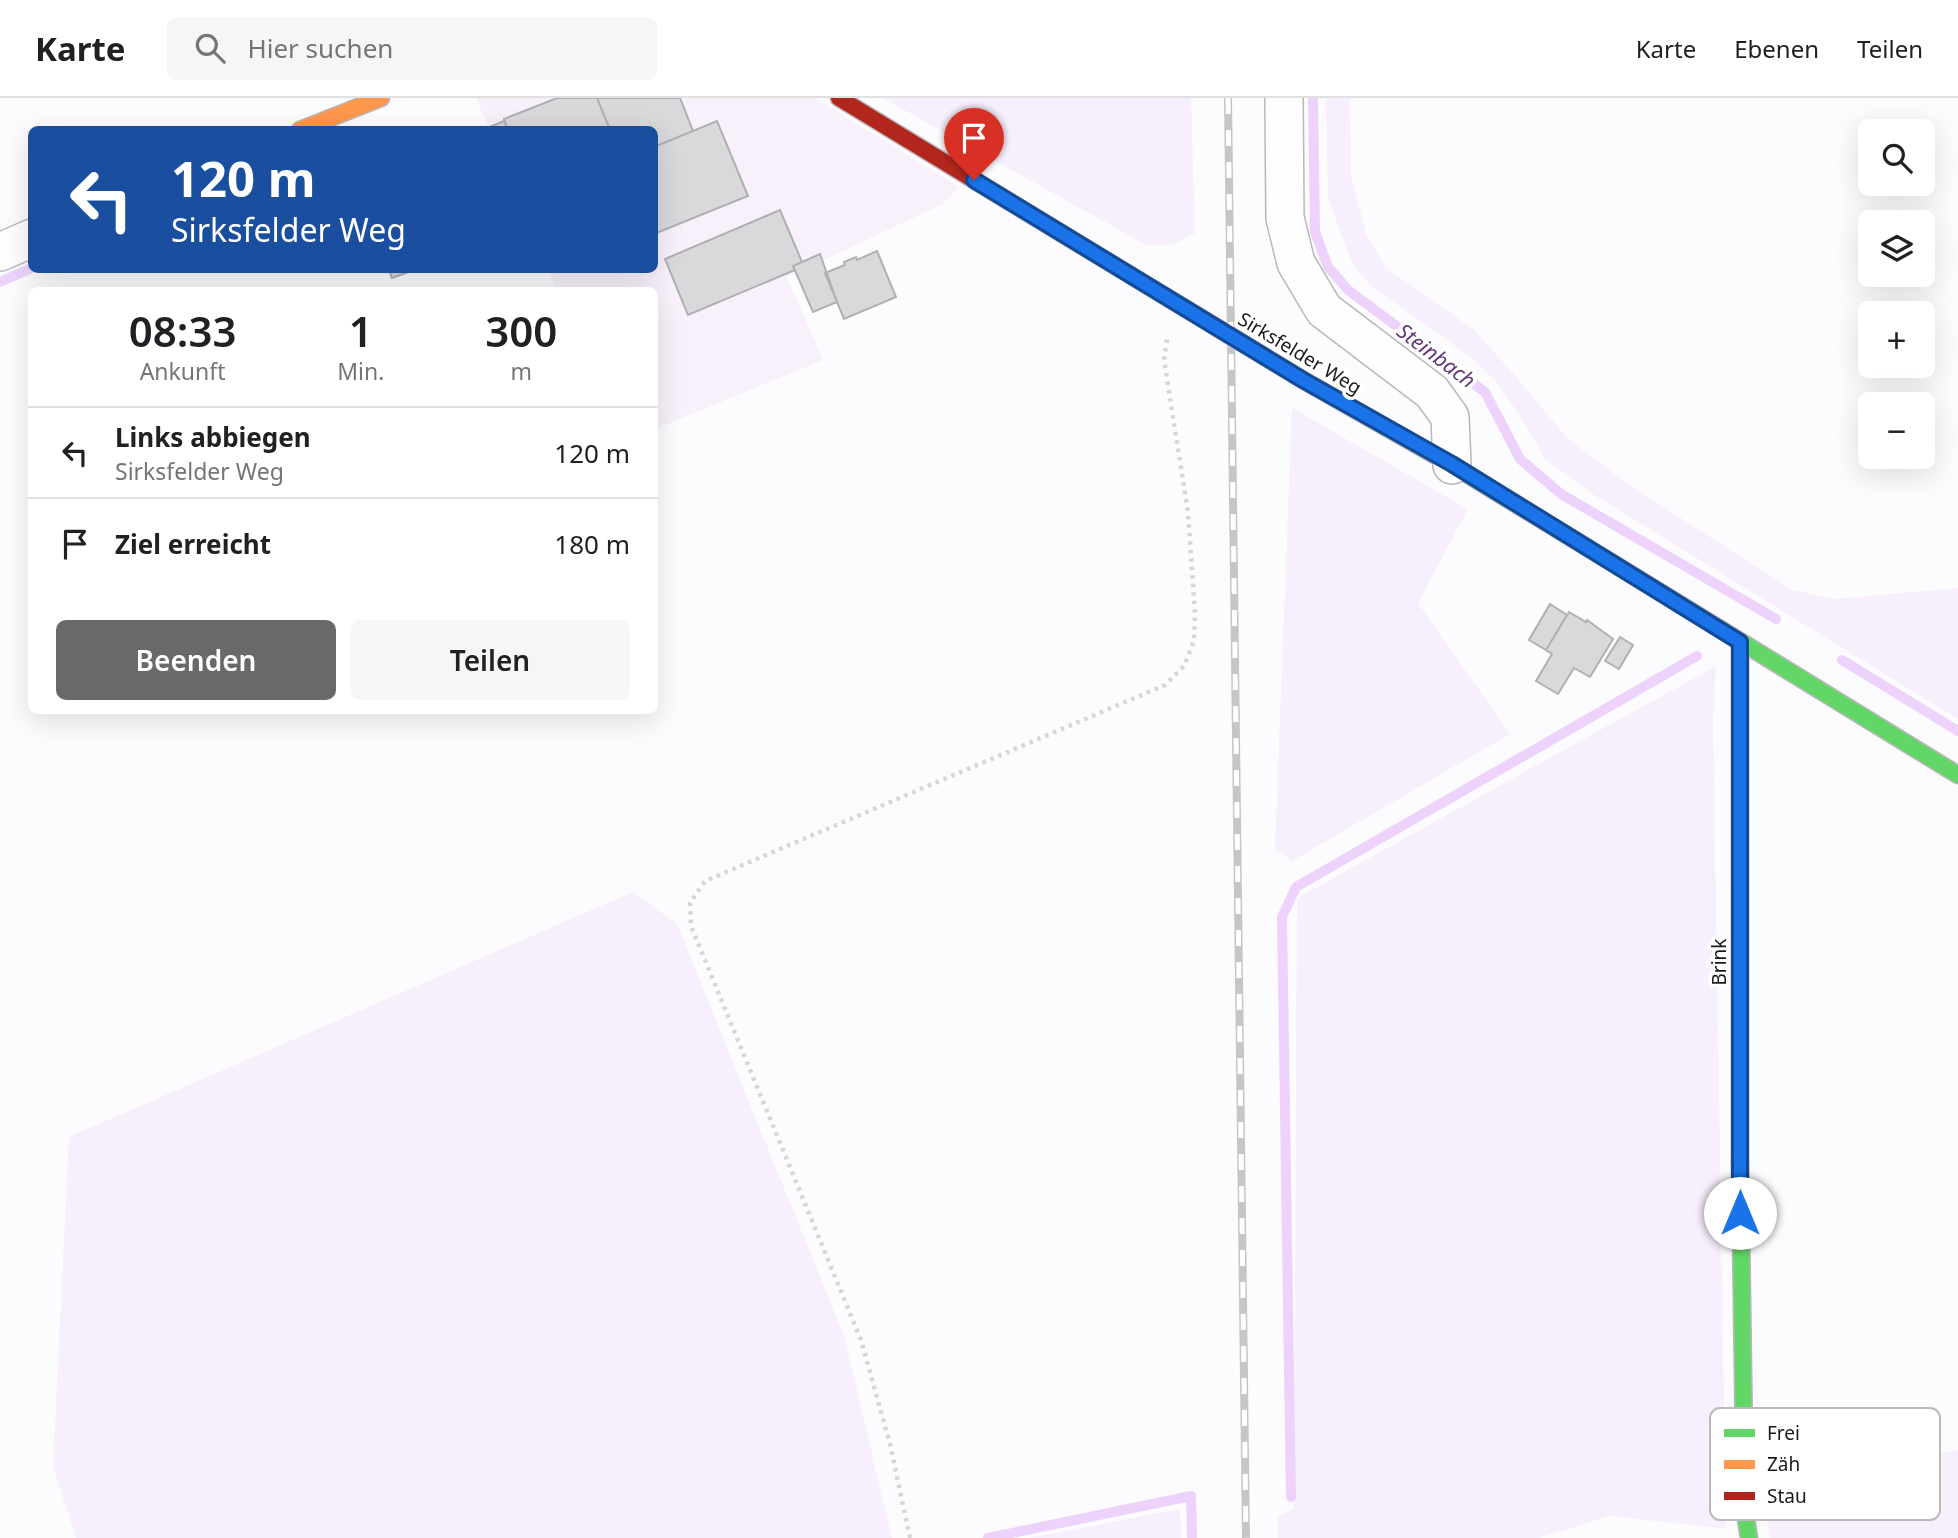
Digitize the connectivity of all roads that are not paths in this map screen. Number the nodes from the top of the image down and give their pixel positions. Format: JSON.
{"nodes":[{"id":1,"x":381,"y":98,"type":"edge"},
{"id":2,"x":839,"y":98,"type":"edge"},
{"id":3,"x":1284,"y":98,"type":"edge"},
{"id":4,"x":310,"y":126,"type":"edge"},
{"id":5,"x":28,"y":240,"type":"edge"},
{"id":6,"x":0,"y":251,"type":"edge"},
{"id":7,"x":1452,"y":464,"type":"junction"},
{"id":8,"x":1740,"y":642,"type":"junction"},
{"id":9,"x":1958,"y":775,"type":"edge"},
{"id":10,"x":1743,"y":1408,"type":"edge"},
{"id":11,"x":1746,"y":1520,"type":"edge"},
{"id":12,"x":1749,"y":1538,"type":"edge"}],
"edges":[{"from":1,"to":4,"type":"street"},
{"from":2,"to":7,"type":"street","name":"Sirksfelder Weg"},
{"from":3,"to":7,"type":"street"},
{"from":5,"to":6,"type":"street"},
{"from":7,"to":8,"type":"street","name":"Sirksfelder Weg"},
{"from":8,"to":9,"type":"street"},
{"from":8,"to":10,"type":"street","name":"Brink"},
{"from":11,"to":12,"type":"street","name":"Brink"}]}
